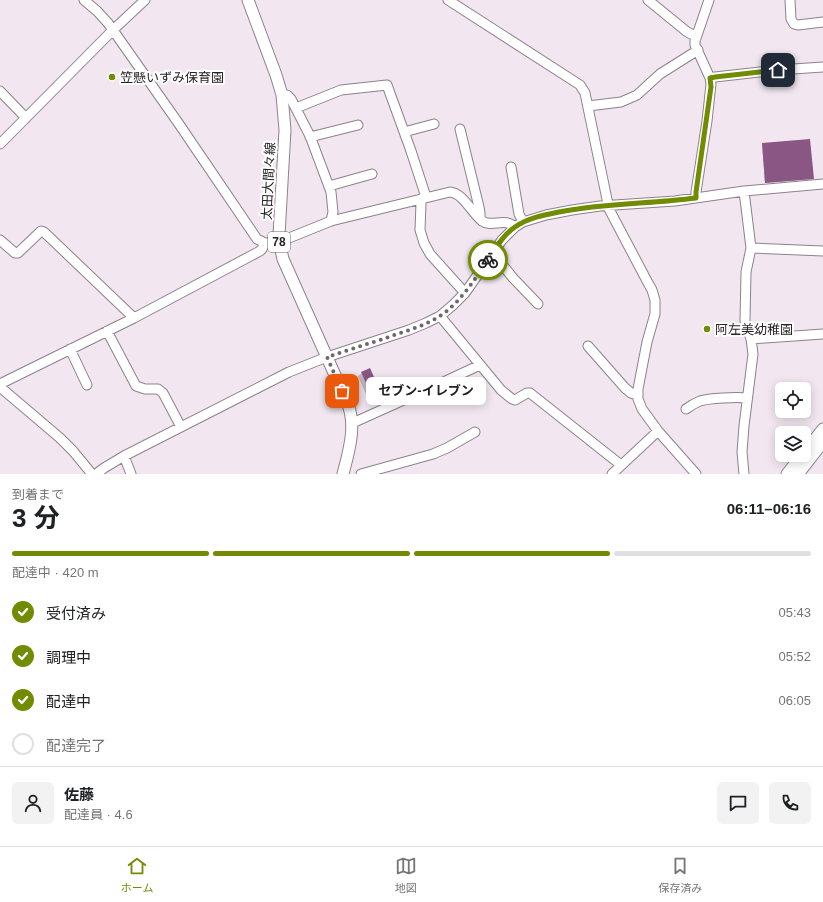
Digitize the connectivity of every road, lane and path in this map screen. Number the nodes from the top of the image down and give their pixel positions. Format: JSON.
{"nodes":[{"id":1,"x":84,"y":0,"type":"edge"},
{"id":2,"x":145,"y":0,"type":"edge"},
{"id":3,"x":248,"y":0,"type":"edge"},
{"id":4,"x":448,"y":0,"type":"edge"},
{"id":5,"x":648,"y":0,"type":"edge"},
{"id":6,"x":709,"y":0,"type":"edge"},
{"id":7,"x":790,"y":0,"type":"edge"},
{"id":8,"x":823,"y":22,"type":"edge"},
{"id":9,"x":113,"y":30,"type":"junction"},
{"id":10,"x":696,"y":36,"type":"junction"},
{"id":11,"x":698,"y":50,"type":"junction"},
{"id":12,"x":823,"y":67,"type":"edge"},
{"id":13,"x":710,"y":78,"type":"junction"},
{"id":14,"x":0,"y":91,"type":"edge"},
{"id":15,"x":282,"y":95,"type":"junction"},
{"id":16,"x":588,"y":106,"type":"junction"},
{"id":17,"x":296,"y":108,"type":"junction"},
{"id":18,"x":26,"y":118,"type":"junction"},
{"id":19,"x":434,"y":124,"type":"dead end"},
{"id":20,"x":358,"y":125,"type":"dead end"},
{"id":21,"x":460,"y":129,"type":"dead end"},
{"id":22,"x":404,"y":132,"type":"junction"},
{"id":23,"x":310,"y":137,"type":"junction"},
{"id":24,"x":0,"y":144,"type":"edge"},
{"id":25,"x":511,"y":167,"type":"dead end"},
{"id":26,"x":372,"y":174,"type":"dead end"},
{"id":27,"x":823,"y":184,"type":"edge"},
{"id":28,"x":329,"y":186,"type":"junction"},
{"id":29,"x":744,"y":191,"type":"junction"},
{"id":30,"x":423,"y":198,"type":"junction"},
{"id":31,"x":696,"y":198,"type":"junction"},
{"id":32,"x":608,"y":206,"type":"junction"},
{"id":33,"x":480,"y":219,"type":"junction"},
{"id":34,"x":331,"y":221,"type":"junction"},
{"id":35,"x":523,"y":222,"type":"junction"},
{"id":36,"x":515,"y":227,"type":"junction"},
{"id":37,"x":0,"y":240,"type":"edge"},
{"id":38,"x":279,"y":242,"type":"junction"},
{"id":39,"x":264,"y":243,"type":"junction"},
{"id":40,"x":752,"y":248,"type":"junction"},
{"id":41,"x":823,"y":251,"type":"edge"},
{"id":42,"x":493,"y":253,"type":"junction"},
{"id":43,"x":465,"y":293,"type":"junction"},
{"id":44,"x":538,"y":304,"type":"dead end"},
{"id":45,"x":440,"y":316,"type":"junction"},
{"id":46,"x":134,"y":318,"type":"junction"},
{"id":47,"x":107,"y":331,"type":"junction"},
{"id":48,"x":823,"y":334,"type":"edge"},
{"id":49,"x":751,"y":339,"type":"junction"},
{"id":50,"x":588,"y":346,"type":"dead end"},
{"id":51,"x":70,"y":349,"type":"junction"},
{"id":52,"x":327,"y":357,"type":"junction"},
{"id":53,"x":480,"y":365,"type":"junction"},
{"id":54,"x":0,"y":385,"type":"edge"},
{"id":55,"x":88,"y":385,"type":"dead end"},
{"id":56,"x":637,"y":396,"type":"junction"},
{"id":57,"x":747,"y":398,"type":"junction"},
{"id":58,"x":686,"y":409,"type":"dead end"},
{"id":59,"x":352,"y":422,"type":"junction"},
{"id":60,"x":181,"y":427,"type":"junction"},
{"id":61,"x":823,"y":429,"type":"edge"},
{"id":62,"x":658,"y":431,"type":"junction"},
{"id":63,"x":475,"y":432,"type":"dead end"},
{"id":64,"x":823,"y":442,"type":"edge"},
{"id":65,"x":811,"y":444,"type":"edge"},
{"id":66,"x":124,"y":456,"type":"junction"},
{"id":67,"x":796,"y":462,"type":"edge"},
{"id":68,"x":621,"y":465,"type":"junction"},
{"id":69,"x":92,"y":474,"type":"edge"},
{"id":70,"x":96,"y":474,"type":"edge"},
{"id":71,"x":131,"y":474,"type":"edge"},
{"id":72,"x":343,"y":474,"type":"edge"},
{"id":73,"x":361,"y":474,"type":"edge"},
{"id":74,"x":612,"y":474,"type":"edge"},
{"id":75,"x":696,"y":474,"type":"edge"},
{"id":76,"x":744,"y":474,"type":"edge"},
{"id":77,"x":787,"y":474,"type":"edge"},
{"id":78,"x":798,"y":474,"type":"edge"}],
"edges":[{"from":1,"to":9,"type":"street"},
{"from":2,"to":9,"type":"street"},
{"from":3,"to":15,"type":"main road","name":"太田大間々線","number":"78"},
{"from":4,"to":16,"type":"street"},
{"from":5,"to":10,"type":"street"},
{"from":6,"to":10,"type":"street"},
{"from":7,"to":8,"type":"street"},
{"from":9,"to":18,"type":"street"},
{"from":9,"to":39,"type":"street"},
{"from":10,"to":11,"type":"street"},
{"from":11,"to":13,"type":"street"},
{"from":11,"to":16,"type":"street"},
{"from":12,"to":13,"type":"street"},
{"from":13,"to":31,"type":"street"},
{"from":14,"to":18,"type":"street"},
{"from":15,"to":17,"type":"street"},
{"from":15,"to":38,"type":"main road","name":"太田大間々線","number":"78"},
{"from":16,"to":32,"type":"street"},
{"from":17,"to":22,"type":"street"},
{"from":17,"to":23,"type":"street"},
{"from":18,"to":24,"type":"street"},
{"from":19,"to":22,"type":"street"},
{"from":20,"to":23,"type":"street"},
{"from":21,"to":33,"type":"street"},
{"from":22,"to":30,"type":"street"},
{"from":23,"to":28,"type":"street"},
{"from":25,"to":35,"type":"street"},
{"from":26,"to":28,"type":"street"},
{"from":27,"to":29,"type":"street"},
{"from":28,"to":34,"type":"street"},
{"from":29,"to":31,"type":"street"},
{"from":29,"to":40,"type":"street"},
{"from":30,"to":33,"type":"street"},
{"from":30,"to":34,"type":"street"},
{"from":30,"to":43,"type":"street"},
{"from":31,"to":32,"type":"street"},
{"from":32,"to":35,"type":"street"},
{"from":32,"to":56,"type":"street"},
{"from":33,"to":36,"type":"street"},
{"from":34,"to":38,"type":"street"},
{"from":35,"to":36,"type":"street"},
{"from":36,"to":42,"type":"street"},
{"from":37,"to":46,"type":"street"},
{"from":38,"to":39,"type":"street"},
{"from":38,"to":52,"type":"main road","name":"太田大間々線","number":"78"},
{"from":39,"to":46,"type":"street"},
{"from":40,"to":41,"type":"street"},
{"from":40,"to":49,"type":"street"},
{"from":42,"to":43,"type":"street"},
{"from":42,"to":44,"type":"street"},
{"from":43,"to":45,"type":"street"},
{"from":45,"to":52,"type":"street"},
{"from":45,"to":53,"type":"street"},
{"from":46,"to":47,"type":"street"},
{"from":47,"to":51,"type":"street"},
{"from":47,"to":60,"type":"street"},
{"from":48,"to":49,"type":"street"},
{"from":49,"to":57,"type":"street"},
{"from":50,"to":56,"type":"street"},
{"from":51,"to":54,"type":"street"},
{"from":51,"to":55,"type":"street"},
{"from":52,"to":59,"type":"main road","name":"太田大間々線","number":"78"},
{"from":52,"to":60,"type":"street"},
{"from":53,"to":59,"type":"street"},
{"from":53,"to":68,"type":"street"},
{"from":54,"to":69,"type":"street"},
{"from":56,"to":62,"type":"street"},
{"from":57,"to":58,"type":"street"},
{"from":57,"to":76,"type":"street"},
{"from":59,"to":72,"type":"main road","name":"太田大間々線","number":"78"},
{"from":60,"to":66,"type":"street"},
{"from":61,"to":65,"type":"main road"},
{"from":62,"to":68,"type":"street"},
{"from":62,"to":75,"type":"street"},
{"from":63,"to":73,"type":"street"},
{"from":64,"to":78,"type":"main road"},
{"from":66,"to":70,"type":"street"},
{"from":66,"to":71,"type":"street"},
{"from":67,"to":77,"type":"main road"},
{"from":68,"to":74,"type":"street"}]}
